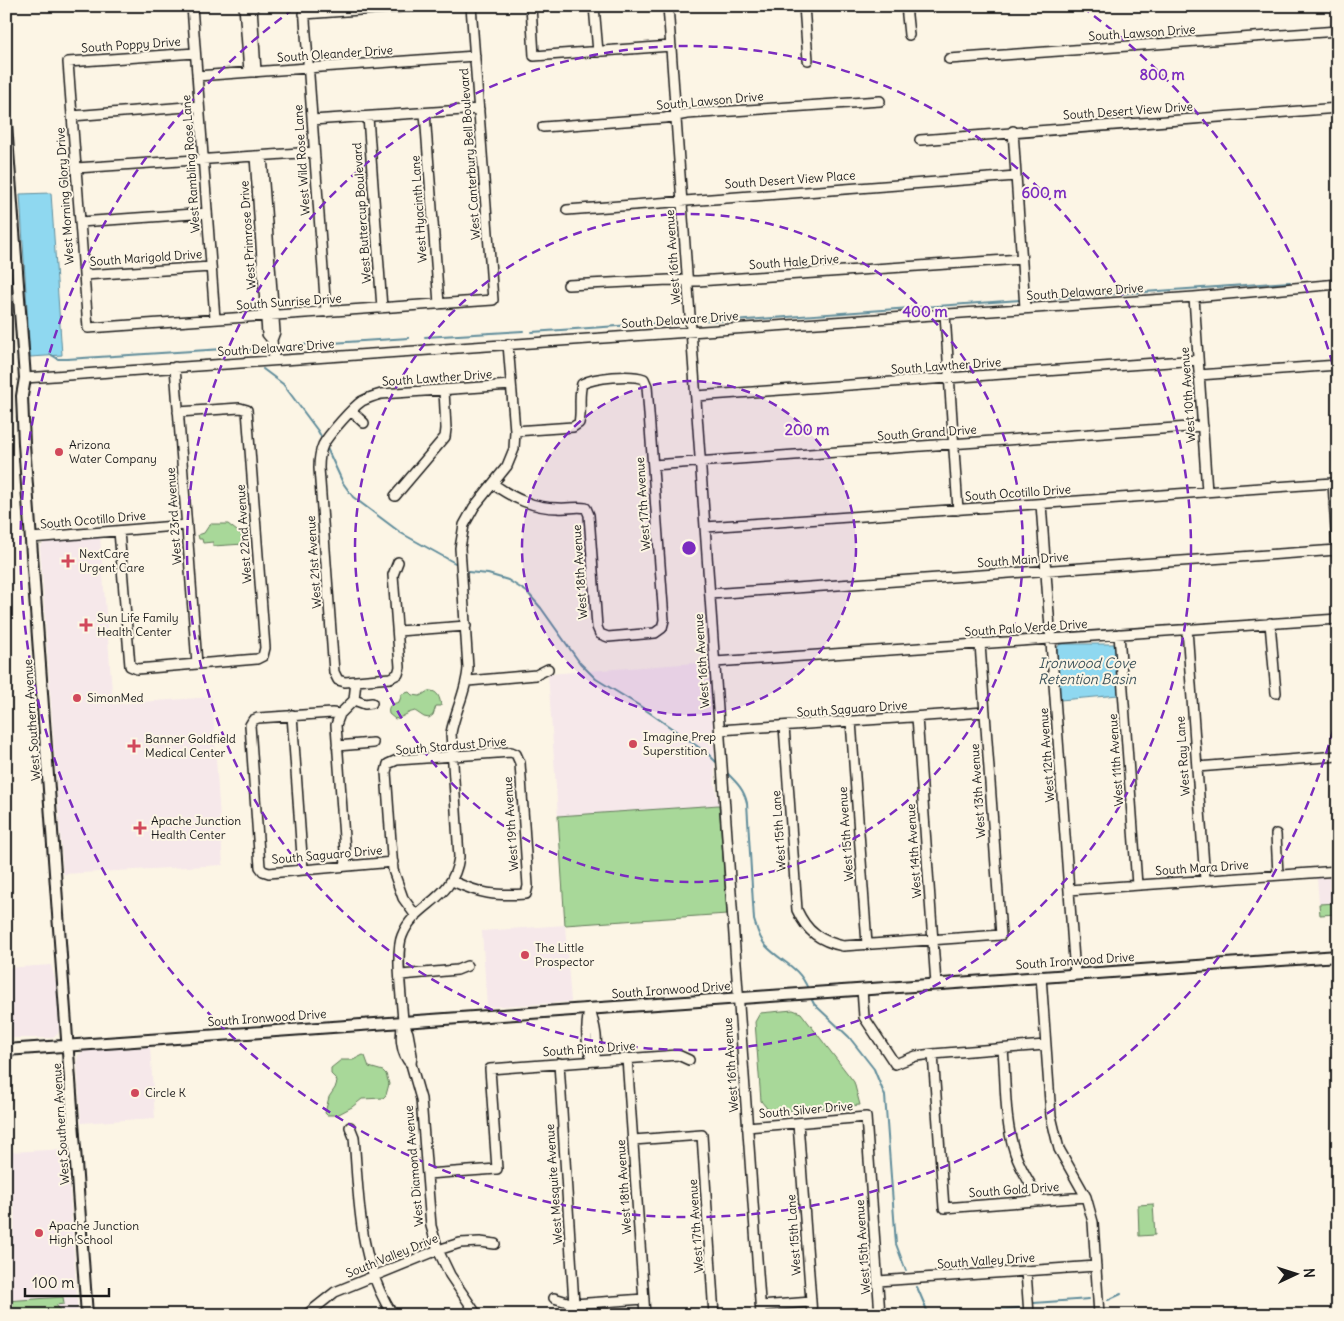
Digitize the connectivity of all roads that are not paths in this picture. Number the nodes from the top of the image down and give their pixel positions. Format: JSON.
{"nodes":[{"id":1,"x":192,"y":6,"type":"edge"},
{"id":2,"x":416,"y":6,"type":"edge"},
{"id":3,"x":472,"y":6,"type":"edge"},
{"id":4,"x":531,"y":6,"type":"edge"},
{"id":5,"x":594,"y":6,"type":"edge"},
{"id":6,"x":668,"y":6,"type":"edge"},
{"id":7,"x":804,"y":6,"type":"edge"},
{"id":8,"x":906,"y":6,"type":"edge"},
{"id":9,"x":248,"y":7,"type":"edge"},
{"id":10,"x":304,"y":10,"type":"edge"},
{"id":11,"x":1338,"y":31,"type":"edge"},
{"id":12,"x":909,"y":35,"type":"dead end"},
{"id":13,"x":671,"y":46,"type":"junction"},
{"id":14,"x":598,"y":52,"type":"junction"},
{"id":15,"x":195,"y":53,"type":"junction"},
{"id":16,"x":475,"y":56,"type":"junction"},
{"id":17,"x":949,"y":59,"type":"dead end"},
{"id":18,"x":808,"y":60,"type":"dead end"},
{"id":19,"x":68,"y":62,"type":"joint"},
{"id":20,"x":308,"y":68,"type":"junction"},
{"id":21,"x":253,"y":72,"type":"junction"},
{"id":22,"x":197,"y":76,"type":"junction"},
{"id":23,"x":880,"y":101,"type":"dead end"},
{"id":24,"x":199,"y":106,"type":"junction"},
{"id":25,"x":1338,"y":108,"type":"edge"},
{"id":26,"x":479,"y":109,"type":"junction"},
{"id":27,"x":425,"y":113,"type":"junction"},
{"id":28,"x":72,"y":116,"type":"junction"},
{"id":29,"x":368,"y":116,"type":"junction"},
{"id":30,"x":676,"y":116,"type":"junction"},
{"id":31,"x":312,"y":120,"type":"junction"},
{"id":32,"x":6,"y":124,"type":"edge"},
{"id":33,"x":543,"y":127,"type":"dead end"},
{"id":34,"x":1013,"y":132,"type":"junction"},
{"id":35,"x":920,"y":140,"type":"dead end"},
{"id":36,"x":314,"y":152,"type":"junction"},
{"id":37,"x":259,"y":156,"type":"junction"},
{"id":38,"x":203,"y":160,"type":"junction"},
{"id":39,"x":76,"y":168,"type":"junction"},
{"id":40,"x":1016,"y":176,"type":"junction"},
{"id":41,"x":682,"y":201,"type":"junction"},
{"id":42,"x":567,"y":210,"type":"dead end"},
{"id":43,"x":207,"y":213,"type":"junction"},
{"id":44,"x":80,"y":222,"type":"junction"},
{"id":45,"x":1021,"y":259,"type":"junction"},
{"id":46,"x":211,"y":267,"type":"junction"},
{"id":47,"x":84,"y":275,"type":"junction"},
{"id":48,"x":688,"y":280,"type":"junction"},
{"id":49,"x":1338,"y":284,"type":"edge"},
{"id":50,"x":568,"y":285,"type":"dead end"},
{"id":51,"x":1194,"y":297,"type":"junction"},
{"id":52,"x":493,"y":300,"type":"joint"},
{"id":53,"x":1025,"y":303,"type":"junction"},
{"id":54,"x":439,"y":304,"type":"junction"},
{"id":55,"x":382,"y":308,"type":"junction"},
{"id":56,"x":326,"y":312,"type":"junction"},
{"id":57,"x":945,"y":314,"type":"junction"},
{"id":58,"x":270,"y":315,"type":"junction"},
{"id":59,"x":215,"y":319,"type":"junction"},
{"id":60,"x":88,"y":328,"type":"joint"},
{"id":61,"x":691,"y":332,"type":"junction"},
{"id":62,"x":508,"y":344,"type":"junction"},
{"id":63,"x":1198,"y":360,"type":"junction"},
{"id":64,"x":270,"y":361,"type":"junction"},
{"id":65,"x":1338,"y":365,"type":"edge"},
{"id":66,"x":175,"y":367,"type":"junction"},
{"id":67,"x":1199,"y":375,"type":"junction"},
{"id":68,"x":25,"y":378,"type":"junction"},
{"id":69,"x":949,"y":378,"type":"junction"},
{"id":70,"x":511,"y":385,"type":"junction"},
{"id":71,"x":444,"y":390,"type":"junction"},
{"id":72,"x":696,"y":396,"type":"junction"},
{"id":73,"x":351,"y":411,"type":"junction"},
{"id":74,"x":178,"y":412,"type":"junction"},
{"id":75,"x":364,"y":423,"type":"dead end"},
{"id":76,"x":1203,"y":426,"type":"junction"},
{"id":77,"x":514,"y":431,"type":"junction"},
{"id":78,"x":324,"y":443,"type":"joint"},
{"id":79,"x":954,"y":444,"type":"junction"},
{"id":80,"x":701,"y":461,"type":"junction"},
{"id":81,"x":653,"y":465,"type":"junction"},
{"id":82,"x":493,"y":484,"type":"junction"},
{"id":83,"x":1207,"y":492,"type":"junction"},
{"id":84,"x":395,"y":496,"type":"dead end"},
{"id":85,"x":1042,"y":504,"type":"junction"},
{"id":86,"x":958,"y":510,"type":"junction"},
{"id":87,"x":187,"y":526,"type":"junction"},
{"id":88,"x":706,"y":527,"type":"junction"},
{"id":89,"x":119,"y":531,"type":"junction"},
{"id":90,"x":31,"y":538,"type":"junction"},
{"id":91,"x":1337,"y":550,"type":"edge"},
{"id":92,"x":398,"y":562,"type":"dead end"},
{"id":93,"x":1338,"y":563,"type":"edge"},
{"id":94,"x":1046,"y":570,"type":"junction"},
{"id":95,"x":710,"y":594,"type":"junction"},
{"id":96,"x":1338,"y":618,"type":"edge"},
{"id":97,"x":1270,"y":623,"type":"junction"},
{"id":98,"x":466,"y":626,"type":"junction"},
{"id":99,"x":1187,"y":629,"type":"junction"},
{"id":100,"x":398,"y":631,"type":"junction"},
{"id":101,"x":600,"y":634,"type":"joint"},
{"id":102,"x":1119,"y":634,"type":"junction"},
{"id":103,"x":1051,"y":639,"type":"junction"},
{"id":104,"x":980,"y":644,"type":"junction"},
{"id":105,"x":715,"y":662,"type":"junction"},
{"id":106,"x":198,"y":664,"type":"junction"},
{"id":107,"x":548,"y":669,"type":"dead end"},
{"id":108,"x":356,"y":681,"type":"junction"},
{"id":109,"x":468,"y":681,"type":"junction"},
{"id":110,"x":1276,"y":693,"type":"dead end"},
{"id":111,"x":354,"y":700,"type":"junction"},
{"id":112,"x":372,"y":703,"type":"dead end"},
{"id":113,"x":985,"y":712,"type":"junction"},
{"id":114,"x":340,"y":714,"type":"junction"},
{"id":115,"x":292,"y":715,"type":"junction"},
{"id":116,"x":917,"y":717,"type":"junction"},
{"id":117,"x":851,"y":721,"type":"junction"},
{"id":118,"x":784,"y":726,"type":"junction"},
{"id":119,"x":720,"y":730,"type":"junction"},
{"id":120,"x":373,"y":743,"type":"dead end"},
{"id":121,"x":337,"y":746,"type":"junction"},
{"id":122,"x":516,"y":754,"type":"joint"},
{"id":123,"x":452,"y":756,"type":"junction"},
{"id":124,"x":1338,"y":756,"type":"edge"},
{"id":125,"x":1197,"y":766,"type":"junction"},
{"id":126,"x":1276,"y":834,"type":"dead end"},
{"id":127,"x":392,"y":862,"type":"junction"},
{"id":128,"x":346,"y":866,"type":"junction"},
{"id":129,"x":303,"y":870,"type":"junction"},
{"id":130,"x":1338,"y":871,"type":"edge"},
{"id":131,"x":1278,"y":875,"type":"junction"},
{"id":132,"x":1205,"y":880,"type":"junction"},
{"id":133,"x":452,"y":881,"type":"junction"},
{"id":134,"x":1137,"y":885,"type":"junction"},
{"id":135,"x":1069,"y":890,"type":"junction"},
{"id":136,"x":416,"y":916,"type":"junction"},
{"id":137,"x":933,"y":940,"type":"junction"},
{"id":138,"x":867,"y":944,"type":"junction"},
{"id":139,"x":1338,"y":956,"type":"edge"},
{"id":140,"x":468,"y":966,"type":"dead end"},
{"id":141,"x":1074,"y":974,"type":"junction"},
{"id":142,"x":400,"y":975,"type":"junction"},
{"id":143,"x":1041,"y":976,"type":"junction"},
{"id":144,"x":936,"y":984,"type":"junction"},
{"id":145,"x":862,"y":988,"type":"junction"},
{"id":146,"x":739,"y":998,"type":"junction"},
{"id":147,"x":589,"y":1008,"type":"junction"},
{"id":148,"x":403,"y":1021,"type":"junction"},
{"id":149,"x":68,"y":1045,"type":"junction"},
{"id":150,"x":1046,"y":1045,"type":"junction"},
{"id":151,"x":1003,"y":1049,"type":"junction"},
{"id":152,"x":6,"y":1050,"type":"edge"},
{"id":153,"x":933,"y":1054,"type":"junction"},
{"id":154,"x":627,"y":1058,"type":"junction"},
{"id":155,"x":689,"y":1060,"type":"dead end"},
{"id":156,"x":593,"y":1061,"type":"junction"},
{"id":157,"x":559,"y":1063,"type":"junction"},
{"id":158,"x":866,"y":1117,"type":"joint"},
{"id":159,"x":798,"y":1123,"type":"junction"},
{"id":160,"x":350,"y":1127,"type":"dead end"},
{"id":161,"x":747,"y":1127,"type":"junction"},
{"id":162,"x":633,"y":1140,"type":"junction"},
{"id":163,"x":427,"y":1174,"type":"junction"},
{"id":164,"x":1086,"y":1198,"type":"junction"},
{"id":165,"x":1041,"y":1201,"type":"junction"},
{"id":166,"x":495,"y":1244,"type":"dead end"},
{"id":167,"x":438,"y":1250,"type":"junction"},
{"id":168,"x":1096,"y":1266,"type":"junction"},
{"id":169,"x":1026,"y":1271,"type":"junction"},
{"id":170,"x":373,"y":1276,"type":"junction"},
{"id":171,"x":878,"y":1281,"type":"junction"},
{"id":172,"x":554,"y":1298,"type":"dead end"},
{"id":173,"x":644,"y":1299,"type":"junction"},
{"id":174,"x":811,"y":1302,"type":"junction"},
{"id":175,"x":574,"y":1304,"type":"junction"},
{"id":176,"x":761,"y":1310,"type":"edge"},
{"id":177,"x":308,"y":1314,"type":"edge"},
{"id":178,"x":87,"y":1315,"type":"edge"},
{"id":179,"x":393,"y":1315,"type":"edge"},
{"id":180,"x":476,"y":1315,"type":"edge"},
{"id":181,"x":645,"y":1315,"type":"edge"},
{"id":182,"x":714,"y":1315,"type":"edge"},
{"id":183,"x":812,"y":1315,"type":"edge"},
{"id":184,"x":880,"y":1315,"type":"edge"},
{"id":185,"x":1029,"y":1315,"type":"edge"},
{"id":186,"x":1099,"y":1315,"type":"edge"}],
"edges":[{"from":1,"to":15,"type":"street","name":"West Rambling Rose Lane"},
{"from":2,"to":10,"type":"street"},
{"from":3,"to":16,"type":"street","name":"West Canterbury Bell Boulevard"},
{"from":4,"to":14,"type":"street"},
{"from":5,"to":14,"type":"street"},
{"from":6,"to":13,"type":"street","name":"West 16th Avenue"},
{"from":7,"to":18,"type":"street"},
{"from":8,"to":12,"type":"street"},
{"from":9,"to":21,"type":"street"},
{"from":10,"to":20,"type":"street","name":"West Wild Rose Lane"},
{"from":11,"to":17,"type":"street","name":"South Lawson Drive"},
{"from":13,"to":14,"type":"street"},
{"from":13,"to":30,"type":"street","name":"West 16th Avenue"},
{"from":15,"to":19,"type":"street","name":"South Poppy Drive"},
{"from":15,"to":22,"type":"street","name":"West Rambling Rose Lane"},
{"from":16,"to":20,"type":"street","name":"South Oleander Drive"},
{"from":16,"to":26,"type":"street","name":"West Canterbury Bell Boulevard"},
{"from":19,"to":28,"type":"street","name":"West Morning Glory Drive"},
{"from":20,"to":21,"type":"street","name":"South Oleander Drive"},
{"from":20,"to":31,"type":"street","name":"West Wild Rose Lane"},
{"from":21,"to":22,"type":"street","name":"South Oleander Drive"},
{"from":22,"to":24,"type":"street","name":"West Rambling Rose Lane"},
{"from":23,"to":30,"type":"street","name":"South Lawson Drive"},
{"from":24,"to":28,"type":"street"},
{"from":24,"to":38,"type":"street","name":"West Rambling Rose Lane"},
{"from":25,"to":34,"type":"street","name":"South Desert View Drive"},
{"from":26,"to":27,"type":"street"},
{"from":26,"to":52,"type":"street","name":"West Canterbury Bell Boulevard"},
{"from":27,"to":29,"type":"street"},
{"from":27,"to":54,"type":"street","name":"West Hyacinth Lane"},
{"from":28,"to":39,"type":"street","name":"West Morning Glory Drive"},
{"from":29,"to":31,"type":"street"},
{"from":29,"to":55,"type":"street","name":"West Buttercup Boulevard"},
{"from":30,"to":33,"type":"street","name":"South Lawson Drive"},
{"from":30,"to":41,"type":"street","name":"West 16th Avenue"},
{"from":31,"to":36,"type":"street","name":"West Wild Rose Lane"},
{"from":32,"to":68,"type":"main road","name":"West Southern Avenue"},
{"from":34,"to":35,"type":"street","name":"South Desert View Drive"},
{"from":34,"to":40,"type":"street"},
{"from":36,"to":37,"type":"street"},
{"from":36,"to":56,"type":"street","name":"West Wild Rose Lane"},
{"from":37,"to":38,"type":"street"},
{"from":37,"to":58,"type":"street","name":"West Primrose Drive"},
{"from":38,"to":39,"type":"street"},
{"from":38,"to":43,"type":"street","name":"West Rambling Rose Lane"},
{"from":39,"to":44,"type":"street","name":"West Morning Glory Drive"},
{"from":40,"to":41,"type":"street","name":"South Desert View Place"},
{"from":40,"to":45,"type":"street"},
{"from":41,"to":42,"type":"street","name":"South Desert View Place"},
{"from":41,"to":48,"type":"street","name":"West 16th Avenue"},
{"from":43,"to":44,"type":"street"},
{"from":43,"to":46,"type":"street","name":"West Rambling Rose Lane"},
{"from":44,"to":47,"type":"street","name":"West Morning Glory Drive"},
{"from":45,"to":48,"type":"street","name":"South Hale Drive"},
{"from":45,"to":53,"type":"street"},
{"from":46,"to":47,"type":"street","name":"South Marigold Drive"},
{"from":46,"to":59,"type":"street","name":"West Rambling Rose Lane"},
{"from":47,"to":60,"type":"street","name":"West Morning Glory Drive"},
{"from":48,"to":50,"type":"street","name":"South Hale Drive"},
{"from":48,"to":61,"type":"street","name":"West 16th Avenue"},
{"from":49,"to":51,"type":"street","name":"South Delaware Drive"},
{"from":51,"to":53,"type":"street","name":"South Delaware Drive"},
{"from":51,"to":63,"type":"street","name":"West 10th Avenue"},
{"from":52,"to":54,"type":"street","name":"South Sunrise Drive"},
{"from":53,"to":57,"type":"street","name":"South Delaware Drive"},
{"from":54,"to":55,"type":"street","name":"South Sunrise Drive"},
{"from":55,"to":56,"type":"street","name":"South Sunrise Drive"},
{"from":56,"to":58,"type":"street","name":"South Sunrise Drive"},
{"from":57,"to":61,"type":"street","name":"South Delaware Drive"},
{"from":57,"to":69,"type":"street"},
{"from":58,"to":59,"type":"street","name":"South Sunrise Drive"},
{"from":58,"to":64,"type":"street","name":"West Primrose Drive"},
{"from":59,"to":60,"type":"street","name":"South Sunrise Drive"},
{"from":61,"to":62,"type":"street","name":"South Delaware Drive"},
{"from":61,"to":72,"type":"street","name":"West 16th Avenue"},
{"from":62,"to":64,"type":"street","name":"South Delaware Drive"},
{"from":62,"to":70,"type":"street"},
{"from":63,"to":67,"type":"street","name":"West 10th Avenue"},
{"from":63,"to":69,"type":"street","name":"South Lawther Drive"},
{"from":64,"to":66,"type":"street","name":"South Delaware Drive"},
{"from":65,"to":67,"type":"street"},
{"from":66,"to":68,"type":"street","name":"South Delaware Drive"},
{"from":66,"to":74,"type":"street","name":"West 23rd Avenue"},
{"from":67,"to":76,"type":"street","name":"West 10th Avenue"},
{"from":68,"to":90,"type":"main road","name":"West Southern Avenue"},
{"from":69,"to":72,"type":"street","name":"South Lawther Drive"},
{"from":69,"to":79,"type":"street"},
{"from":70,"to":71,"type":"street","name":"South Lawther Drive"},
{"from":70,"to":77,"type":"street"},
{"from":71,"to":73,"type":"street","name":"South Lawther Drive"},
{"from":71,"to":84,"type":"street"},
{"from":72,"to":80,"type":"street","name":"West 16th Avenue"},
{"from":73,"to":75,"type":"street"},
{"from":73,"to":78,"type":"street","name":"South Lawther Drive"},
{"from":74,"to":87,"type":"street","name":"West 23rd Avenue"},
{"from":74,"to":106,"type":"street","name":"West 22nd Avenue"},
{"from":76,"to":79,"type":"street","name":"South Grand Drive"},
{"from":76,"to":83,"type":"street","name":"West 10th Avenue"},
{"from":77,"to":81,"type":"street","name":"West 17th Avenue"},
{"from":77,"to":82,"type":"street"},
{"from":78,"to":108,"type":"street","name":"West 21st Avenue"},
{"from":79,"to":80,"type":"street","name":"South Grand Drive"},
{"from":79,"to":86,"type":"street"},
{"from":80,"to":81,"type":"street","name":"South Grand Drive"},
{"from":80,"to":88,"type":"street","name":"West 16th Avenue"},
{"from":81,"to":101,"type":"street","name":"West 17th Avenue"},
{"from":82,"to":98,"type":"street"},
{"from":82,"to":101,"type":"street","name":"West 18th Avenue"},
{"from":83,"to":85,"type":"street","name":"South Ocotillo Drive"},
{"from":83,"to":91,"type":"street","name":"South Ocotillo Drive"},
{"from":85,"to":86,"type":"street","name":"South Ocotillo Drive"},
{"from":85,"to":94,"type":"street","name":"West 12th Avenue"},
{"from":86,"to":88,"type":"street","name":"South Ocotillo Drive"},
{"from":87,"to":89,"type":"street","name":"South Ocotillo Drive"},
{"from":87,"to":106,"type":"street","name":"West 23rd Avenue"},
{"from":88,"to":95,"type":"street","name":"West 16th Avenue"},
{"from":89,"to":90,"type":"street","name":"South Ocotillo Drive"},
{"from":89,"to":106,"type":"street"},
{"from":90,"to":149,"type":"main road","name":"West Southern Avenue"},
{"from":91,"to":93,"type":"street"},
{"from":91,"to":94,"type":"street","name":"South Main Drive"},
{"from":92,"to":100,"type":"street"},
{"from":94,"to":95,"type":"street","name":"South Main Drive"},
{"from":94,"to":103,"type":"street","name":"West 12th Avenue"},
{"from":95,"to":105,"type":"street","name":"West 16th Avenue"},
{"from":96,"to":97,"type":"street","name":"South Palo Verde Drive"},
{"from":97,"to":99,"type":"street","name":"South Palo Verde Drive"},
{"from":97,"to":110,"type":"street"},
{"from":98,"to":100,"type":"street"},
{"from":98,"to":109,"type":"street"},
{"from":99,"to":102,"type":"street","name":"South Palo Verde Drive"},
{"from":99,"to":125,"type":"street","name":"West Ray Lane"},
{"from":100,"to":108,"type":"street"},
{"from":102,"to":103,"type":"street","name":"South Palo Verde Drive"},
{"from":102,"to":134,"type":"street","name":"West 11th Avenue"},
{"from":103,"to":104,"type":"street","name":"South Palo Verde Drive"},
{"from":103,"to":135,"type":"street","name":"West 12th Avenue"},
{"from":104,"to":105,"type":"street","name":"South Palo Verde Drive"},
{"from":104,"to":113,"type":"street","name":"West 13th Avenue"},
{"from":105,"to":119,"type":"street","name":"West 16th Avenue"},
{"from":107,"to":109,"type":"street"},
{"from":108,"to":111,"type":"street"},
{"from":109,"to":123,"type":"street"},
{"from":111,"to":112,"type":"street"},
{"from":111,"to":114,"type":"street"},
{"from":113,"to":116,"type":"street","name":"South Saguaro Drive"},
{"from":113,"to":137,"type":"street","name":"West 13th Avenue"},
{"from":114,"to":115,"type":"street"},
{"from":114,"to":121,"type":"street"},
{"from":115,"to":129,"type":"street"},
{"from":115,"to":129,"type":"street","name":"South Saguaro Drive"},
{"from":116,"to":117,"type":"street","name":"South Saguaro Drive"},
{"from":116,"to":137,"type":"street","name":"West 14th Avenue"},
{"from":117,"to":118,"type":"street","name":"South Saguaro Drive"},
{"from":117,"to":138,"type":"street","name":"West 15th Avenue"},
{"from":118,"to":119,"type":"street","name":"South Saguaro Drive"},
{"from":118,"to":138,"type":"street","name":"West 15th Lane"},
{"from":119,"to":146,"type":"street","name":"West 16th Avenue"},
{"from":120,"to":121,"type":"street"},
{"from":121,"to":128,"type":"street"},
{"from":122,"to":123,"type":"street","name":"South Stardust Drive"},
{"from":122,"to":133,"type":"street","name":"West 19th Avenue"},
{"from":123,"to":127,"type":"street","name":"South Stardust Drive"},
{"from":123,"to":133,"type":"street"},
{"from":124,"to":125,"type":"street"},
{"from":125,"to":132,"type":"street","name":"West Ray Lane"},
{"from":126,"to":131,"type":"street"},
{"from":127,"to":128,"type":"street","name":"South Saguaro Drive"},
{"from":127,"to":136,"type":"street"},
{"from":128,"to":129,"type":"street","name":"South Saguaro Drive"},
{"from":130,"to":131,"type":"street","name":"South Mara Drive"},
{"from":131,"to":132,"type":"street","name":"South Mara Drive"},
{"from":132,"to":134,"type":"street","name":"South Mara Drive"},
{"from":133,"to":136,"type":"street","name":"West Diamond Avenue"},
{"from":134,"to":135,"type":"street","name":"South Mara Drive"},
{"from":135,"to":141,"type":"street","name":"West 12th Avenue"},
{"from":136,"to":142,"type":"street","name":"West Diamond Avenue"},
{"from":137,"to":138,"type":"street"},
{"from":137,"to":144,"type":"street","name":"West 14th Avenue"},
{"from":139,"to":141,"type":"main road","name":"South Ironwood Drive"},
{"from":140,"to":142,"type":"street"},
{"from":141,"to":143,"type":"main road","name":"South Ironwood Drive"},
{"from":142,"to":148,"type":"street","name":"West Diamond Avenue"},
{"from":143,"to":144,"type":"main road","name":"South Ironwood Drive"},
{"from":143,"to":150,"type":"street"},
{"from":144,"to":145,"type":"main road","name":"South Ironwood Drive"},
{"from":145,"to":146,"type":"main road","name":"South Ironwood Drive"},
{"from":145,"to":153,"type":"street"},
{"from":146,"to":147,"type":"main road","name":"South Ironwood Drive"},
{"from":146,"to":161,"type":"street","name":"West 16th Avenue"},
{"from":147,"to":148,"type":"main road","name":"South Ironwood Drive"},
{"from":147,"to":156,"type":"street"},
{"from":148,"to":149,"type":"main road","name":"South Ironwood Drive"},
{"from":148,"to":163,"type":"street","name":"West Diamond Avenue"},
{"from":149,"to":152,"type":"main road","name":"South Ironwood Drive"},
{"from":149,"to":178,"type":"main road","name":"West Southern Avenue"},
{"from":150,"to":151,"type":"street"},
{"from":150,"to":164,"type":"street"},
{"from":151,"to":153,"type":"street"},
{"from":151,"to":165,"type":"street"},
{"from":153,"to":165,"type":"street","name":"South Gold Drive"},
{"from":154,"to":155,"type":"street","name":"South Pinto Drive"},
{"from":154,"to":156,"type":"street","name":"South Pinto Drive"},
{"from":154,"to":162,"type":"street","name":"West 18th Avenue"},
{"from":156,"to":157,"type":"street","name":"South Pinto Drive"},
{"from":157,"to":163,"type":"street","name":"South Pinto Drive"},
{"from":157,"to":175,"type":"street","name":"West Mesquite Avenue"},
{"from":158,"to":159,"type":"street","name":"South Silver Drive"},
{"from":158,"to":171,"type":"street","name":"West 15th Avenue"},
{"from":159,"to":161,"type":"street","name":"South Silver Drive"},
{"from":159,"to":174,"type":"street","name":"West 15th Lane"},
{"from":160,"to":170,"type":"street"},
{"from":161,"to":176,"type":"street","name":"West 16th Avenue"},
{"from":162,"to":173,"type":"street","name":"West 18th Avenue"},
{"from":162,"to":182,"type":"street","name":"West 17th Avenue"},
{"from":163,"to":167,"type":"street","name":"West Diamond Avenue"},
{"from":164,"to":165,"type":"street","name":"South Gold Drive"},
{"from":164,"to":168,"type":"street"},
{"from":166,"to":167,"type":"street","name":"South Valley Drive"},
{"from":167,"to":170,"type":"street","name":"South Valley Drive"},
{"from":167,"to":180,"type":"street","name":"West Diamond Avenue"},
{"from":168,"to":169,"type":"street","name":"South Valley Drive"},
{"from":168,"to":186,"type":"street"},
{"from":169,"to":171,"type":"street","name":"South Valley Drive"},
{"from":169,"to":185,"type":"street"},
{"from":170,"to":177,"type":"street","name":"South Valley Drive"},
{"from":170,"to":179,"type":"street"},
{"from":171,"to":184,"type":"street","name":"West 15th Avenue"},
{"from":172,"to":175,"type":"street"},
{"from":173,"to":175,"type":"street"},
{"from":173,"to":181,"type":"street","name":"West 18th Avenue"},
{"from":174,"to":176,"type":"street"},
{"from":174,"to":183,"type":"street","name":"West 15th Lane"}]}
